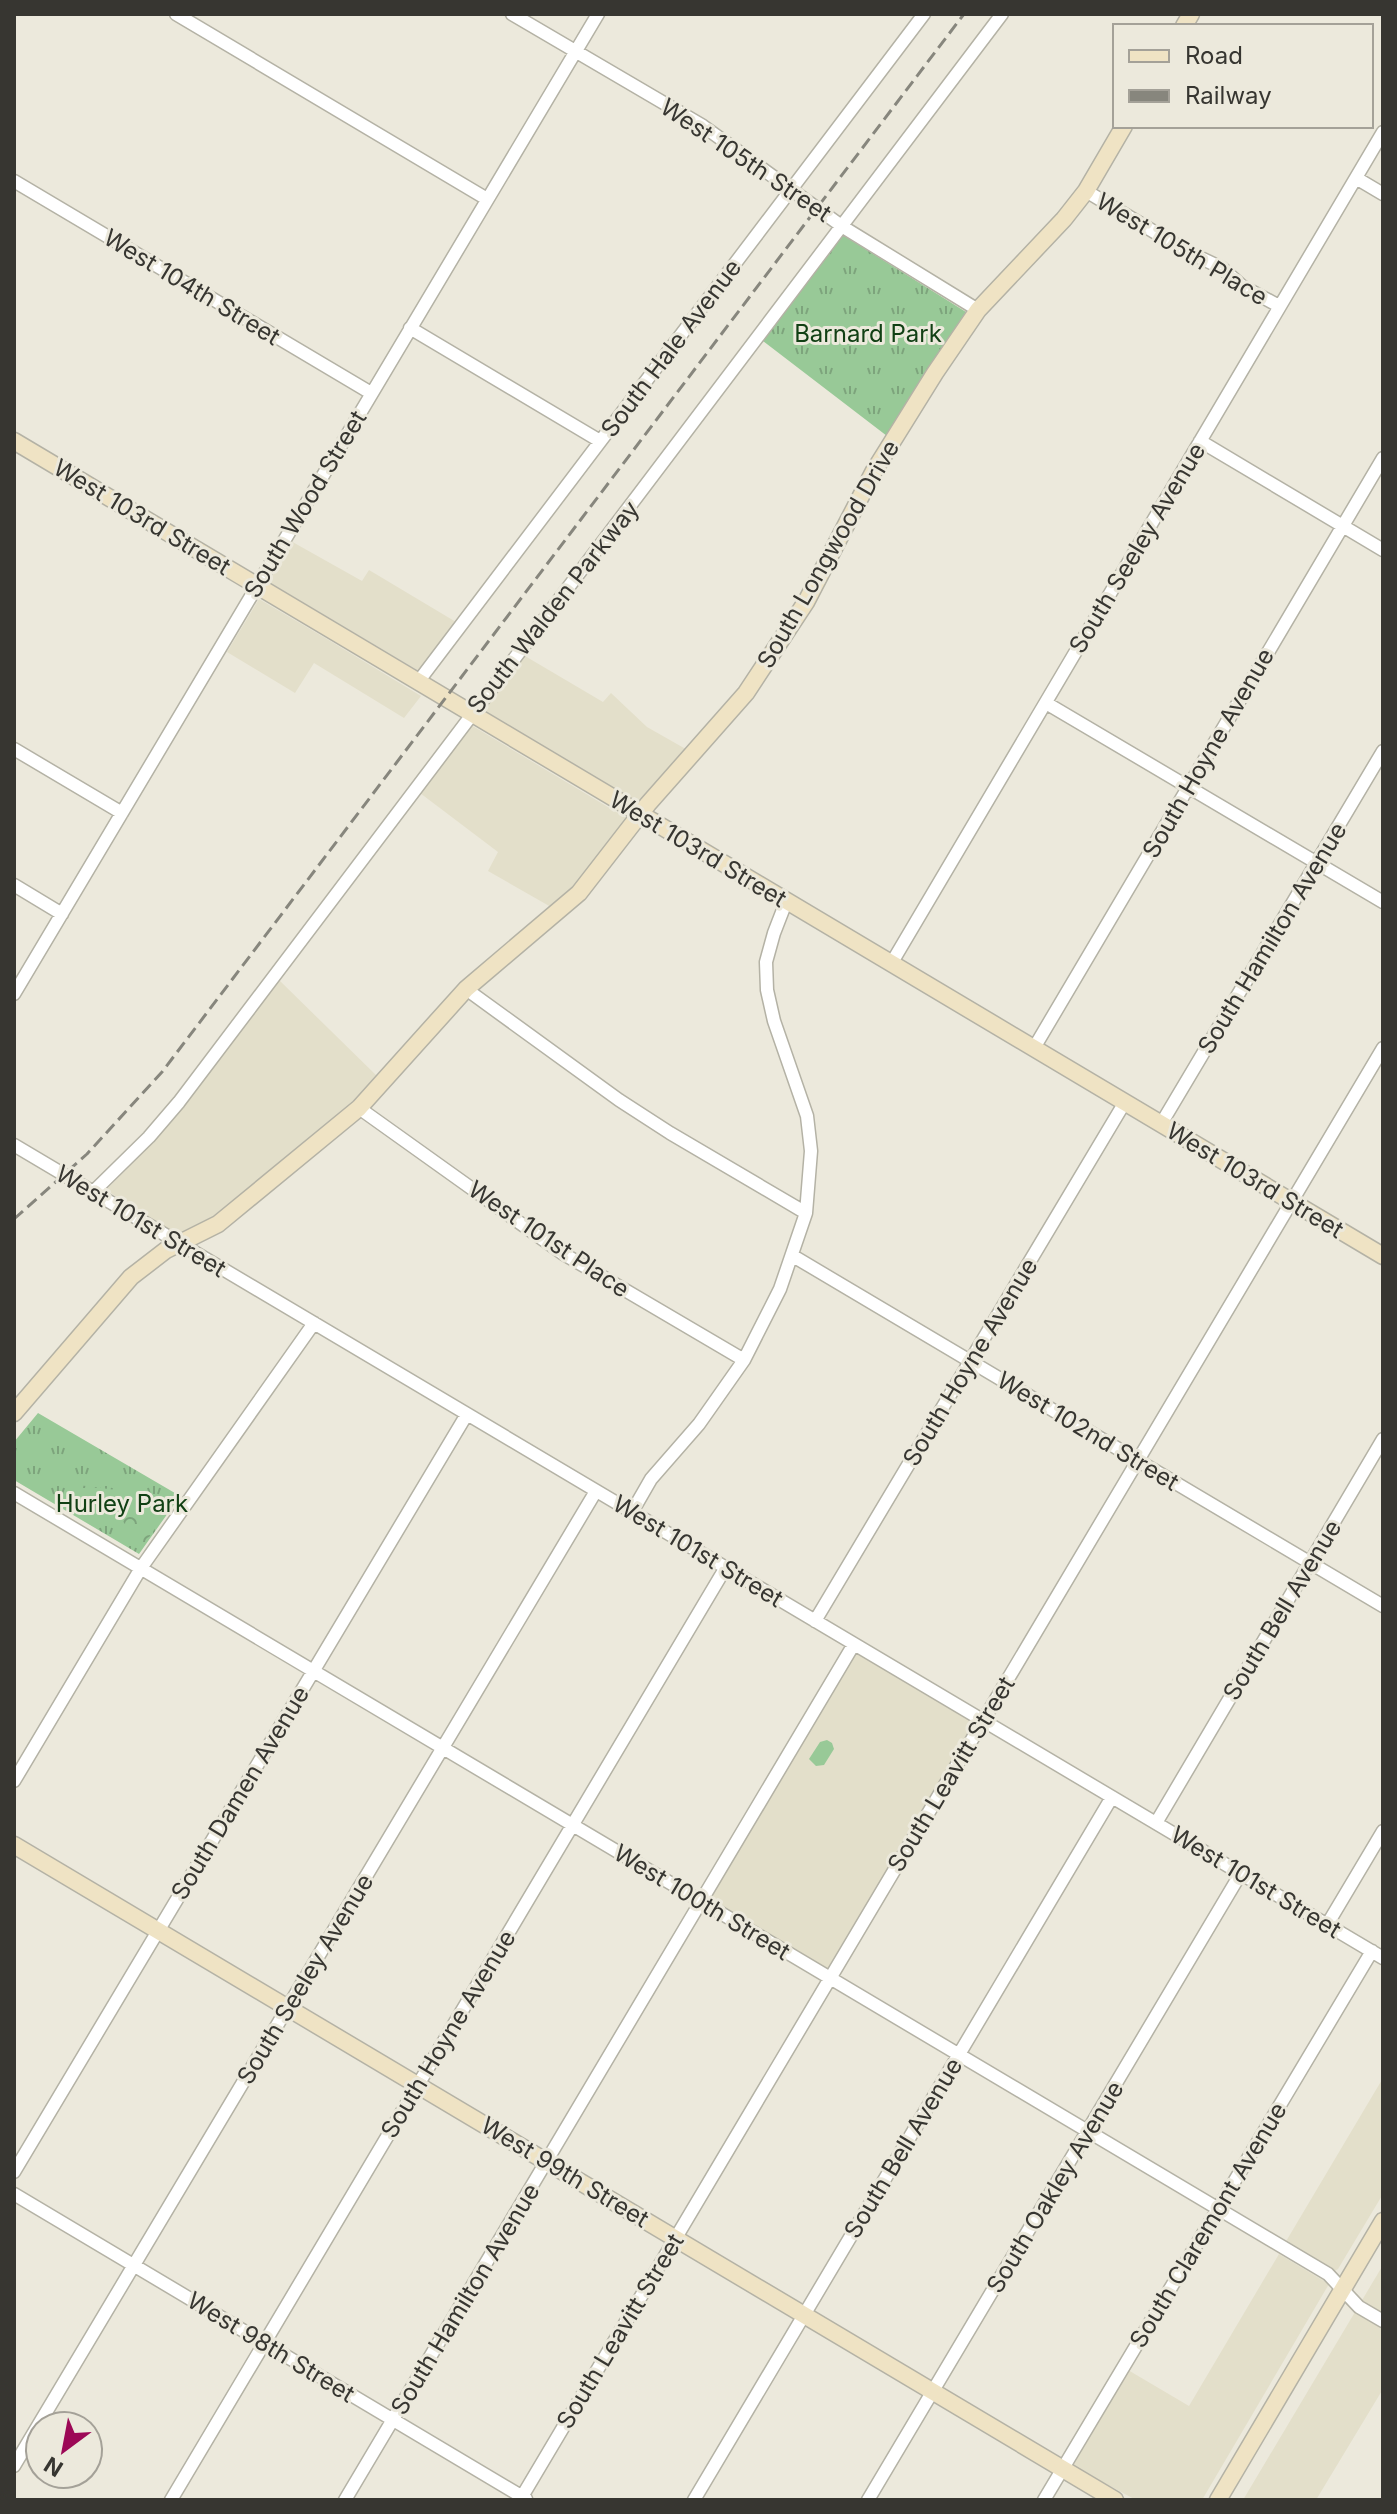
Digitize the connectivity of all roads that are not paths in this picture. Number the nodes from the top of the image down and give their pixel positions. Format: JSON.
{"nodes":[{"id":1,"x":176,"y":14,"type":"edge"},
{"id":2,"x":512,"y":14,"type":"edge"},
{"id":3,"x":598,"y":14,"type":"edge"},
{"id":4,"x":924,"y":14,"type":"edge"},
{"id":5,"x":1002,"y":14,"type":"edge"},
{"id":6,"x":575,"y":51,"type":"junction"},
{"id":7,"x":1123,"y":128,"type":"edge"},
{"id":8,"x":1383,"y":132,"type":"edge"},
{"id":9,"x":1356,"y":178,"type":"junction"},
{"id":10,"x":14,"y":181,"type":"edge"},
{"id":11,"x":789,"y":190,"type":"junction"},
{"id":12,"x":1086,"y":191,"type":"junction"},
{"id":13,"x":1383,"y":194,"type":"edge"},
{"id":14,"x":487,"y":199,"type":"junction"},
{"id":15,"x":843,"y":227,"type":"junction"},
{"id":16,"x":1279,"y":306,"type":"junction"},
{"id":17,"x":978,"y":310,"type":"junction"},
{"id":18,"x":410,"y":328,"type":"junction"},
{"id":19,"x":371,"y":393,"type":"junction"},
{"id":20,"x":14,"y":441,"type":"edge"},
{"id":21,"x":600,"y":441,"type":"junction"},
{"id":22,"x":1200,"y":441,"type":"junction"},
{"id":23,"x":1383,"y":458,"type":"edge"},
{"id":24,"x":1343,"y":525,"type":"junction"},
{"id":25,"x":1383,"y":550,"type":"edge"},
{"id":26,"x":256,"y":586,"type":"junction"},
{"id":27,"x":418,"y":682,"type":"junction"},
{"id":28,"x":1046,"y":703,"type":"junction"},
{"id":29,"x":471,"y":714,"type":"junction"},
{"id":30,"x":14,"y":749,"type":"edge"},
{"id":31,"x":1383,"y":751,"type":"edge"},
{"id":32,"x":1189,"y":787,"type":"junction"},
{"id":33,"x":122,"y":813,"type":"junction"},
{"id":34,"x":639,"y":815,"type":"junction"},
{"id":35,"x":1317,"y":862,"type":"junction"},
{"id":36,"x":14,"y":885,"type":"edge"},
{"id":37,"x":786,"y":902,"type":"junction"},
{"id":38,"x":1383,"y":902,"type":"edge"},
{"id":39,"x":62,"y":914,"type":"junction"},
{"id":40,"x":891,"y":964,"type":"junction"},
{"id":41,"x":466,"y":989,"type":"junction"},
{"id":42,"x":14,"y":994,"type":"edge"},
{"id":43,"x":1034,"y":1048,"type":"junction"},
{"id":44,"x":1383,"y":1048,"type":"edge"},
{"id":45,"x":1125,"y":1102,"type":"junction"},
{"id":46,"x":359,"y":1108,"type":"junction"},
{"id":47,"x":1161,"y":1124,"type":"junction"},
{"id":48,"x":14,"y":1145,"type":"edge"},
{"id":49,"x":93,"y":1192,"type":"junction"},
{"id":50,"x":1292,"y":1202,"type":"junction"},
{"id":51,"x":806,"y":1213,"type":"junction"},
{"id":52,"x":179,"y":1243,"type":"junction"},
{"id":53,"x":793,"y":1256,"type":"junction"},
{"id":54,"x":1383,"y":1256,"type":"edge"},
{"id":55,"x":314,"y":1323,"type":"junction"},
{"id":56,"x":744,"y":1360,"type":"junction"},
{"id":57,"x":970,"y":1361,"type":"junction"},
{"id":58,"x":14,"y":1413,"type":"edge"},
{"id":59,"x":467,"y":1414,"type":"junction"},
{"id":60,"x":1383,"y":1439,"type":"edge"},
{"id":61,"x":1138,"y":1461,"type":"junction"},
{"id":62,"x":596,"y":1491,"type":"junction"},
{"id":63,"x":14,"y":1493,"type":"edge"},
{"id":64,"x":632,"y":1512,"type":"junction"},
{"id":65,"x":1310,"y":1562,"type":"junction"},
{"id":66,"x":726,"y":1567,"type":"junction"},
{"id":67,"x":141,"y":1568,"type":"junction"},
{"id":68,"x":1383,"y":1606,"type":"edge"},
{"id":69,"x":815,"y":1621,"type":"junction"},
{"id":70,"x":854,"y":1644,"type":"junction"},
{"id":71,"x":313,"y":1671,"type":"junction"},
{"id":72,"x":983,"y":1720,"type":"junction"},
{"id":73,"x":443,"y":1748,"type":"junction"},
{"id":74,"x":14,"y":1781,"type":"edge"},
{"id":75,"x":1112,"y":1797,"type":"junction"},
{"id":76,"x":1156,"y":1823,"type":"junction"},
{"id":77,"x":572,"y":1824,"type":"junction"},
{"id":78,"x":1383,"y":1831,"type":"edge"},
{"id":79,"x":14,"y":1845,"type":"edge"},
{"id":80,"x":1241,"y":1873,"type":"junction"},
{"id":81,"x":701,"y":1901,"type":"junction"},
{"id":82,"x":1327,"y":1925,"type":"junction"},
{"id":83,"x":159,"y":1930,"type":"junction"},
{"id":84,"x":1378,"y":1954,"type":"edge"},
{"id":85,"x":830,"y":1978,"type":"junction"},
{"id":86,"x":288,"y":2007,"type":"junction"},
{"id":87,"x":959,"y":2055,"type":"junction"},
{"id":88,"x":418,"y":2084,"type":"junction"},
{"id":89,"x":1088,"y":2131,"type":"junction"},
{"id":90,"x":546,"y":2161,"type":"junction"},
{"id":91,"x":14,"y":2172,"type":"edge"},
{"id":92,"x":14,"y":2194,"type":"edge"},
{"id":93,"x":1218,"y":2209,"type":"junction"},
{"id":94,"x":1383,"y":2221,"type":"edge"},
{"id":95,"x":676,"y":2238,"type":"junction"},
{"id":96,"x":134,"y":2265,"type":"junction"},
{"id":97,"x":1343,"y":2289,"type":"junction"},
{"id":98,"x":804,"y":2314,"type":"junction"},
{"id":99,"x":1383,"y":2321,"type":"edge"},
{"id":100,"x":264,"y":2343,"type":"junction"},
{"id":101,"x":933,"y":2391,"type":"junction"},
{"id":102,"x":393,"y":2420,"type":"junction"},
{"id":103,"x":14,"y":2466,"type":"edge"},
{"id":104,"x":1063,"y":2469,"type":"junction"},
{"id":105,"x":523,"y":2499,"type":"edge"},
{"id":106,"x":171,"y":2500,"type":"edge"},
{"id":107,"x":345,"y":2500,"type":"edge"},
{"id":108,"x":694,"y":2500,"type":"edge"},
{"id":109,"x":868,"y":2500,"type":"edge"},
{"id":110,"x":1044,"y":2500,"type":"edge"},
{"id":111,"x":1115,"y":2500,"type":"edge"},
{"id":112,"x":1218,"y":2500,"type":"edge"}],
"edges":[{"from":1,"to":14,"type":"street"},
{"from":2,"to":6,"type":"street","name":"West 105th Street"},
{"from":3,"to":6,"type":"street","name":"South Wood Street"},
{"from":4,"to":11,"type":"street","name":"South Hale Avenue"},
{"from":5,"to":15,"type":"street","name":"South Walden Parkway"},
{"from":6,"to":11,"type":"street","name":"West 105th Street"},
{"from":6,"to":14,"type":"street","name":"South Wood Street"},
{"from":7,"to":12,"type":"street","name":"South Longwood Drive"},
{"from":8,"to":9,"type":"street","name":"South Seeley Avenue"},
{"from":9,"to":13,"type":"street"},
{"from":9,"to":16,"type":"street","name":"South Seeley Avenue"},
{"from":10,"to":19,"type":"street","name":"West 104th Street"},
{"from":11,"to":15,"type":"street","name":"West 105th Street"},
{"from":11,"to":21,"type":"street","name":"South Hale Avenue"},
{"from":12,"to":16,"type":"street","name":"West 105th Place"},
{"from":12,"to":17,"type":"street","name":"South Longwood Drive"},
{"from":14,"to":18,"type":"street","name":"South Wood Street"},
{"from":15,"to":17,"type":"street","name":"West 105th Street"},
{"from":15,"to":29,"type":"street","name":"South Walden Parkway"},
{"from":16,"to":22,"type":"street","name":"South Seeley Avenue"},
{"from":17,"to":34,"type":"street","name":"South Longwood Drive"},
{"from":18,"to":19,"type":"street","name":"South Wood Street"},
{"from":18,"to":21,"type":"street"},
{"from":19,"to":26,"type":"street","name":"South Wood Street"},
{"from":20,"to":26,"type":"street","name":"West 103rd Street"},
{"from":21,"to":27,"type":"street","name":"South Hale Avenue"},
{"from":22,"to":24,"type":"street"},
{"from":22,"to":28,"type":"street","name":"South Seeley Avenue"},
{"from":23,"to":24,"type":"street","name":"South Hoyne Avenue"},
{"from":24,"to":25,"type":"street"},
{"from":24,"to":32,"type":"street","name":"South Hoyne Avenue"},
{"from":26,"to":27,"type":"street","name":"West 103rd Street"},
{"from":26,"to":33,"type":"street","name":"South Wood Street"},
{"from":27,"to":29,"type":"street","name":"West 103rd Street"},
{"from":28,"to":32,"type":"street"},
{"from":28,"to":40,"type":"street","name":"South Seeley Avenue"},
{"from":29,"to":34,"type":"street","name":"West 103rd Street"},
{"from":29,"to":49,"type":"street","name":"South Walden Parkway"},
{"from":30,"to":33,"type":"street"},
{"from":31,"to":35,"type":"street","name":"South Hamilton Avenue"},
{"from":32,"to":35,"type":"street"},
{"from":32,"to":43,"type":"street","name":"South Hoyne Avenue"},
{"from":33,"to":39,"type":"street","name":"South Wood Street"},
{"from":34,"to":37,"type":"street","name":"West 103rd Street"},
{"from":34,"to":41,"type":"street","name":"South Longwood Drive"},
{"from":35,"to":38,"type":"street"},
{"from":35,"to":47,"type":"street","name":"South Hamilton Avenue"},
{"from":36,"to":39,"type":"street"},
{"from":37,"to":40,"type":"street","name":"West 103rd Street"},
{"from":37,"to":51,"type":"street"},
{"from":39,"to":42,"type":"street","name":"South Wood Street"},
{"from":40,"to":43,"type":"street","name":"West 103rd Street"},
{"from":41,"to":46,"type":"street","name":"South Longwood Drive"},
{"from":41,"to":51,"type":"street"},
{"from":43,"to":45,"type":"street","name":"West 103rd Street"},
{"from":44,"to":50,"type":"street","name":"South Leavitt Street"},
{"from":45,"to":47,"type":"street","name":"West 103rd Street"},
{"from":45,"to":57,"type":"street","name":"South Hoyne Avenue"},
{"from":46,"to":52,"type":"street","name":"South Longwood Drive"},
{"from":46,"to":56,"type":"street","name":"West 101st Place"},
{"from":47,"to":50,"type":"street","name":"West 103rd Street"},
{"from":48,"to":49,"type":"street","name":"West 101st Street"},
{"from":49,"to":52,"type":"street","name":"West 101st Street"},
{"from":50,"to":54,"type":"street","name":"West 103rd Street"},
{"from":50,"to":61,"type":"street","name":"South Leavitt Street"},
{"from":51,"to":53,"type":"street"},
{"from":52,"to":55,"type":"street","name":"West 101st Street"},
{"from":52,"to":58,"type":"street","name":"South Longwood Drive"},
{"from":53,"to":56,"type":"street"},
{"from":53,"to":57,"type":"street","name":"West 102nd Street"},
{"from":55,"to":59,"type":"street","name":"West 101st Street"},
{"from":55,"to":67,"type":"street"},
{"from":56,"to":64,"type":"street"},
{"from":57,"to":61,"type":"street","name":"West 102nd Street"},
{"from":57,"to":69,"type":"street","name":"South Hoyne Avenue"},
{"from":59,"to":62,"type":"street","name":"West 101st Street"},
{"from":59,"to":71,"type":"street","name":"South Damen Avenue"},
{"from":60,"to":65,"type":"street","name":"South Bell Avenue"},
{"from":61,"to":65,"type":"street","name":"West 102nd Street"},
{"from":61,"to":72,"type":"street","name":"South Leavitt Street"},
{"from":62,"to":64,"type":"street","name":"West 101st Street"},
{"from":62,"to":73,"type":"street","name":"South Seeley Avenue"},
{"from":63,"to":67,"type":"street","name":"West 100th Street"},
{"from":64,"to":66,"type":"street","name":"West 101st Street"},
{"from":65,"to":68,"type":"street","name":"West 102nd Street"},
{"from":65,"to":76,"type":"street","name":"South Bell Avenue"},
{"from":66,"to":69,"type":"street","name":"West 101st Street"},
{"from":66,"to":77,"type":"street","name":"South Hoyne Avenue"},
{"from":67,"to":71,"type":"street","name":"West 100th Street"},
{"from":67,"to":74,"type":"street"},
{"from":69,"to":70,"type":"street","name":"West 101st Street"},
{"from":70,"to":72,"type":"street","name":"West 101st Street"},
{"from":70,"to":81,"type":"street","name":"South Hamilton Avenue"},
{"from":71,"to":73,"type":"street","name":"West 100th Street"},
{"from":71,"to":83,"type":"street","name":"South Damen Avenue"},
{"from":72,"to":75,"type":"street","name":"West 101st Street"},
{"from":72,"to":85,"type":"street","name":"South Leavitt Street"},
{"from":73,"to":77,"type":"street","name":"West 100th Street"},
{"from":73,"to":86,"type":"street","name":"South Seeley Avenue"},
{"from":75,"to":76,"type":"street","name":"West 101st Street"},
{"from":75,"to":87,"type":"street","name":"South Bell Avenue"},
{"from":76,"to":80,"type":"street","name":"West 101st Street"},
{"from":77,"to":81,"type":"street","name":"West 100th Street"},
{"from":77,"to":88,"type":"street","name":"South Hoyne Avenue"},
{"from":78,"to":82,"type":"street"},
{"from":79,"to":83,"type":"street","name":"West 99th Street"},
{"from":80,"to":82,"type":"street","name":"West 101st Street"},
{"from":80,"to":89,"type":"street","name":"South Oakley Avenue"},
{"from":81,"to":85,"type":"street","name":"West 100th Street"},
{"from":81,"to":90,"type":"street","name":"South Hamilton Avenue"},
{"from":82,"to":84,"type":"street","name":"West 101st Street"},
{"from":83,"to":86,"type":"street","name":"West 99th Street"},
{"from":83,"to":91,"type":"street","name":"South Damen Avenue"},
{"from":84,"to":93,"type":"street","name":"South Claremont Avenue"},
{"from":85,"to":87,"type":"street","name":"West 100th Street"},
{"from":85,"to":95,"type":"street","name":"South Leavitt Street"},
{"from":86,"to":88,"type":"street","name":"West 99th Street"},
{"from":86,"to":96,"type":"street","name":"South Seeley Avenue"},
{"from":87,"to":89,"type":"street","name":"West 100th Street"},
{"from":87,"to":98,"type":"street","name":"South Bell Avenue"},
{"from":88,"to":90,"type":"street","name":"West 99th Street"},
{"from":88,"to":100,"type":"street","name":"South Hoyne Avenue"},
{"from":89,"to":93,"type":"street","name":"West 100th Street"},
{"from":89,"to":101,"type":"street","name":"South Oakley Avenue"},
{"from":90,"to":95,"type":"street","name":"West 99th Street"},
{"from":90,"to":102,"type":"street","name":"South Hamilton Avenue"},
{"from":92,"to":96,"type":"street","name":"West 98th Street"},
{"from":93,"to":97,"type":"street","name":"West 100th Street"},
{"from":93,"to":104,"type":"street","name":"South Claremont Avenue"},
{"from":94,"to":97,"type":"street"},
{"from":95,"to":98,"type":"street","name":"West 99th Street"},
{"from":95,"to":105,"type":"street","name":"South Leavitt Street"},
{"from":96,"to":100,"type":"street","name":"West 98th Street"},
{"from":96,"to":103,"type":"street","name":"South Seeley Avenue"},
{"from":97,"to":99,"type":"street","name":"West 100th Street"},
{"from":97,"to":112,"type":"street"},
{"from":98,"to":101,"type":"street","name":"West 99th Street"},
{"from":98,"to":108,"type":"street","name":"South Bell Avenue"},
{"from":100,"to":102,"type":"street","name":"West 98th Street"},
{"from":100,"to":106,"type":"street","name":"South Hoyne Avenue"},
{"from":101,"to":104,"type":"street","name":"West 99th Street"},
{"from":101,"to":109,"type":"street","name":"South Oakley Avenue"},
{"from":102,"to":105,"type":"street","name":"West 98th Street"},
{"from":102,"to":107,"type":"street","name":"South Hamilton Avenue"},
{"from":104,"to":110,"type":"street","name":"South Claremont Avenue"},
{"from":104,"to":111,"type":"street","name":"West 99th Street"}]}
